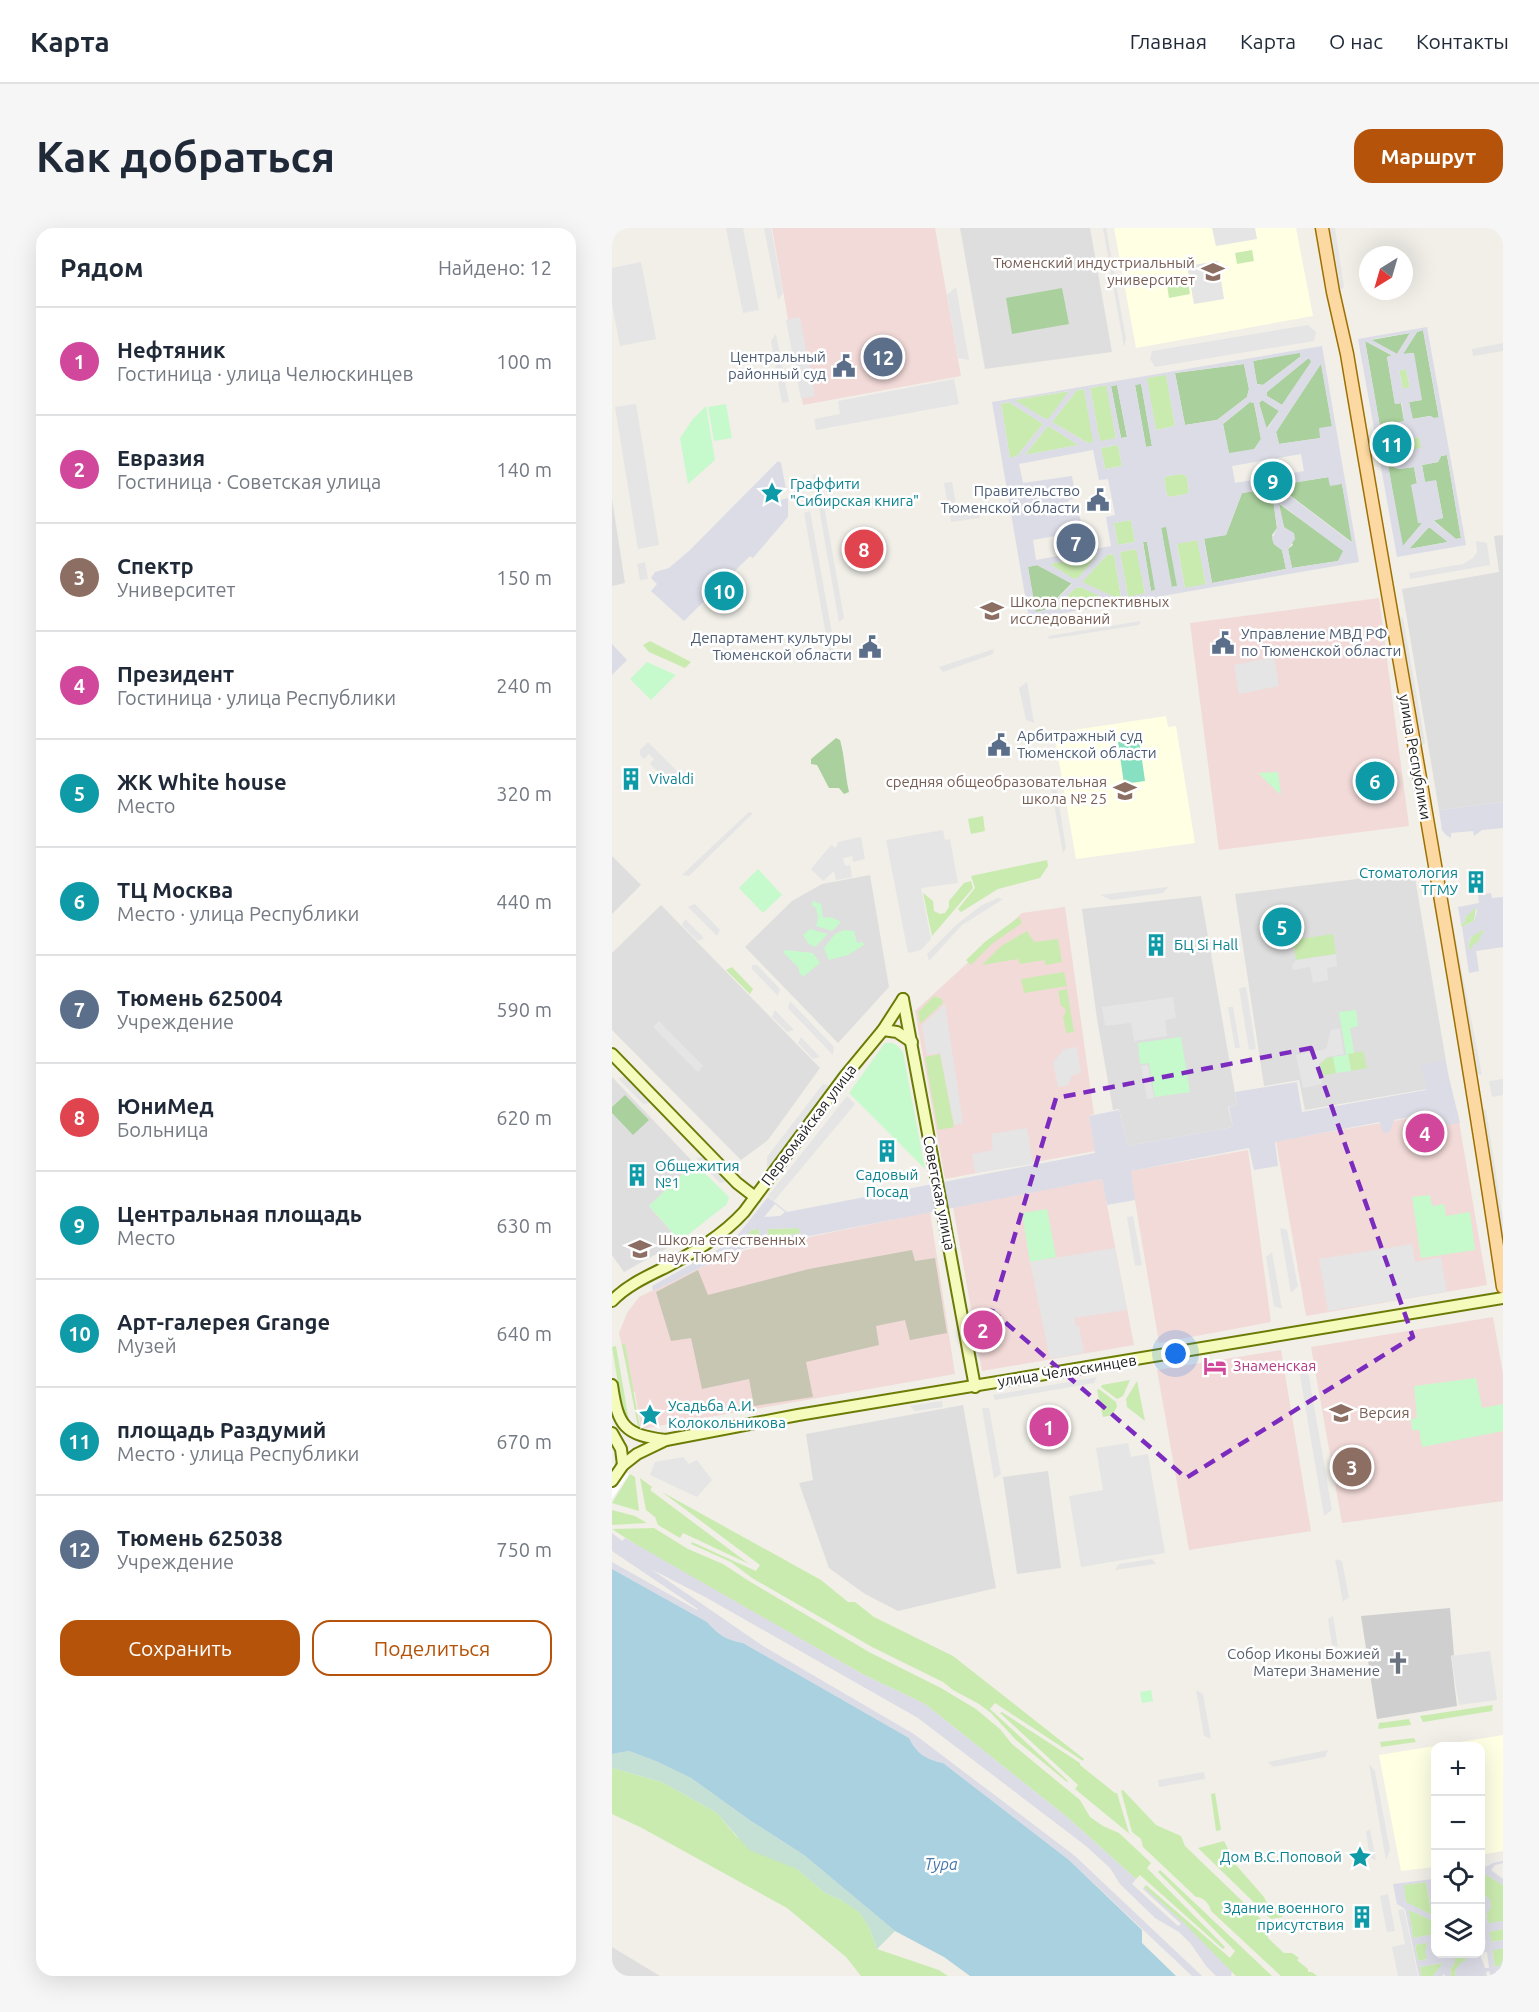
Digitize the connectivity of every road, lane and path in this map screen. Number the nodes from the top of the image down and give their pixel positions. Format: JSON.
{"nodes":[{"id":1,"x":1322,"y":228,"type":"edge"},
{"id":2,"x":903,"y":999,"type":"joint"},
{"id":3,"x":883,"y":1030,"type":"junction"},
{"id":4,"x":912,"y":1042,"type":"junction"},
{"id":5,"x":612,"y":1054,"type":"edge"},
{"id":6,"x":755,"y":1197,"type":"junction"},
{"id":7,"x":1503,"y":1287,"type":"edge"},
{"id":8,"x":1503,"y":1298,"type":"edge"},
{"id":9,"x":612,"y":1300,"type":"edge"},
{"id":10,"x":612,"y":1386,"type":"edge"},
{"id":11,"x":975,"y":1387,"type":"junction"},
{"id":12,"x":612,"y":1433,"type":"edge"},
{"id":13,"x":666,"y":1440,"type":"junction"},
{"id":14,"x":622,"y":1467,"type":"junction"},
{"id":15,"x":612,"y":1481,"type":"edge"}],
"edges":[{"from":1,"to":7,"type":"main road","name":"улица Республики"},
{"from":2,"to":3,"type":"main road","name":"Первомайская улица"},
{"from":2,"to":4,"type":"main road","name":"Советская улица"},
{"from":3,"to":4,"type":"main road"},
{"from":3,"to":6,"type":"main road","name":"Первомайская улица"},
{"from":4,"to":11,"type":"main road","name":"Советская улица"},
{"from":5,"to":6,"type":"main road"},
{"from":6,"to":9,"type":"main road","name":"Первомайская улица"},
{"from":8,"to":11,"type":"main road","name":"улица Челюскинцев"},
{"from":10,"to":13,"type":"main road"},
{"from":11,"to":13,"type":"main road","name":"улица Челюскинцев"},
{"from":12,"to":14,"type":"main road"},
{"from":13,"to":14,"type":"main road"},
{"from":14,"to":15,"type":"main road"}]}
